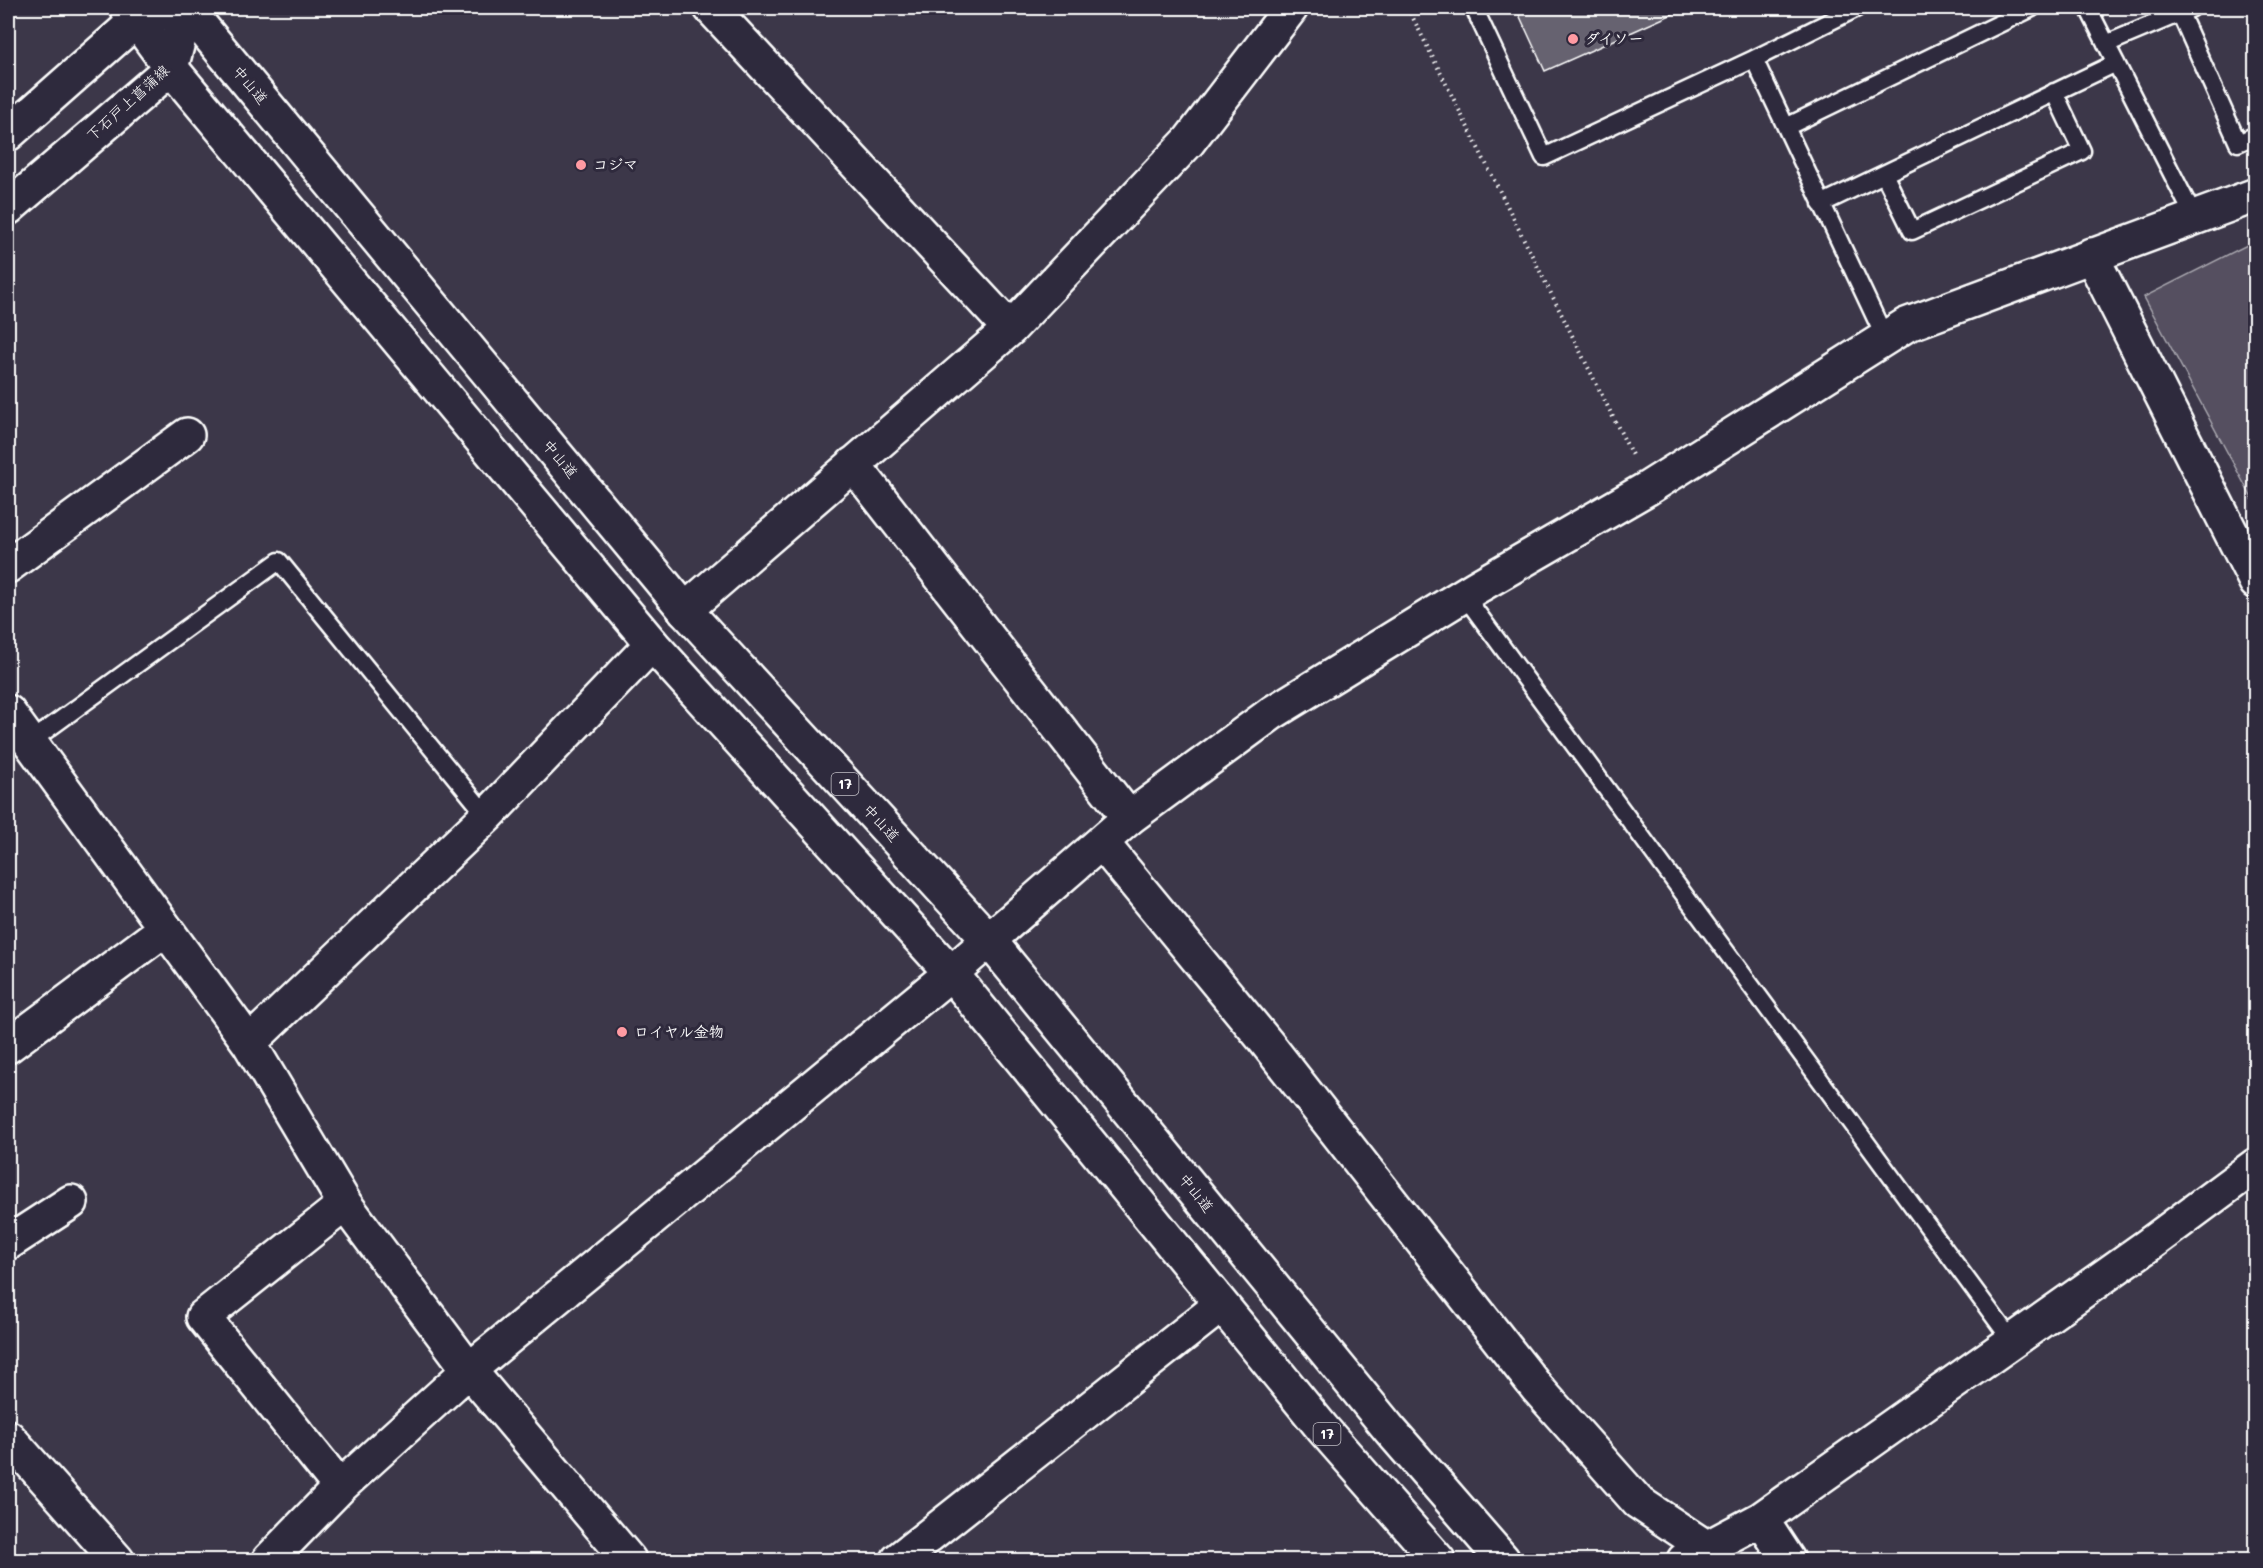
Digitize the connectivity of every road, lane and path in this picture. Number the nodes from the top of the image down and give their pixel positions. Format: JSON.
{"nodes":[{"id":1,"x":186,"y":8,"type":"edge"},
{"id":2,"x":711,"y":8,"type":"edge"},
{"id":3,"x":1291,"y":8,"type":"edge"},
{"id":4,"x":1408,"y":8,"type":"edge"},
{"id":5,"x":1474,"y":8,"type":"edge"},
{"id":6,"x":1857,"y":8,"type":"edge"},
{"id":7,"x":2032,"y":8,"type":"edge"},
{"id":8,"x":2088,"y":8,"type":"edge"},
{"id":9,"x":2186,"y":10,"type":"edge"},
{"id":10,"x":132,"y":14,"type":"edge"},
{"id":11,"x":2106,"y":44,"type":"junction"},
{"id":12,"x":1754,"y":59,"type":"junction"},
{"id":13,"x":2116,"y":63,"type":"junction"},
{"id":14,"x":171,"y":68,"type":"junction"},
{"id":15,"x":2054,"y":92,"type":"junction"},
{"id":16,"x":1785,"y":127,"type":"junction"},
{"id":17,"x":8,"y":134,"type":"edge"},
{"id":18,"x":2256,"y":135,"type":"edge"},
{"id":19,"x":1884,"y":174,"type":"junction"},
{"id":20,"x":2256,"y":195,"type":"edge"},
{"id":21,"x":1821,"y":204,"type":"junction"},
{"id":22,"x":8,"y":208,"type":"edge"},
{"id":23,"x":2194,"y":217,"type":"junction"},
{"id":24,"x":2091,"y":255,"type":"junction"},
{"id":25,"x":1010,"y":329,"type":"junction"},
{"id":26,"x":1885,"y":338,"type":"junction"},
{"id":27,"x":186,"y":435,"type":"dead end"},
{"id":28,"x":853,"y":464,"type":"junction"},
{"id":29,"x":1648,"y":488,"type":"junction"},
{"id":30,"x":8,"y":566,"type":"edge"},
{"id":31,"x":2256,"y":582,"type":"edge"},
{"id":32,"x":1464,"y":595,"type":"junction"},
{"id":33,"x":685,"y":610,"type":"junction"},
{"id":34,"x":652,"y":644,"type":"junction"},
{"id":35,"x":8,"y":712,"type":"edge"},
{"id":36,"x":30,"y":742,"type":"junction"},
{"id":37,"x":487,"y":816,"type":"junction"},
{"id":38,"x":1129,"y":818,"type":"junction"},
{"id":39,"x":1102,"y":843,"type":"junction"},
{"id":40,"x":165,"y":929,"type":"junction"},
{"id":41,"x":989,"y":940,"type":"junction"},
{"id":42,"x":951,"y":973,"type":"junction"},
{"id":43,"x":249,"y":1043,"type":"junction"},
{"id":44,"x":8,"y":1046,"type":"edge"},
{"id":45,"x":2256,"y":1165,"type":"edge"},
{"id":46,"x":71,"y":1202,"type":"dead end"},
{"id":47,"x":345,"y":1204,"type":"junction"},
{"id":48,"x":8,"y":1243,"type":"edge"},
{"id":49,"x":1221,"y":1305,"type":"junction"},
{"id":50,"x":2012,"y":1341,"type":"junction"},
{"id":51,"x":469,"y":1370,"type":"junction"},
{"id":52,"x":8,"y":1437,"type":"edge"},
{"id":53,"x":340,"y":1487,"type":"junction"},
{"id":54,"x":1761,"y":1519,"type":"junction"},
{"id":55,"x":1696,"y":1554,"type":"edge"},
{"id":56,"x":117,"y":1560,"type":"edge"},
{"id":57,"x":268,"y":1560,"type":"edge"},
{"id":58,"x":629,"y":1560,"type":"edge"},
{"id":59,"x":898,"y":1560,"type":"edge"},
{"id":60,"x":1438,"y":1560,"type":"edge"},
{"id":61,"x":1503,"y":1560,"type":"edge"},
{"id":62,"x":1788,"y":1560,"type":"edge"}],
"edges":[{"from":1,"to":10,"type":"main road"},
{"from":1,"to":14,"type":"main road","name":"下石戸上菖蒲線"},
{"from":1,"to":33,"type":"main road","name":"中山道","number":"17"},
{"from":2,"to":25,"type":"main road"},
{"from":3,"to":25,"type":"main road"},
{"from":4,"to":29,"type":"path"},
{"from":5,"to":12,"type":"lane"},
{"from":6,"to":12,"type":"lane"},
{"from":7,"to":16,"type":"lane"},
{"from":8,"to":11,"type":"lane"},
{"from":9,"to":11,"type":"lane"},
{"from":9,"to":18,"type":"lane"},
{"from":10,"to":14,"type":"main road","number":"17"},
{"from":10,"to":17,"type":"main road"},
{"from":11,"to":13,"type":"lane"},
{"from":12,"to":16,"type":"lane"},
{"from":13,"to":15,"type":"lane"},
{"from":13,"to":23,"type":"lane"},
{"from":14,"to":22,"type":"main road","name":"下石戸上菖蒲線"},
{"from":14,"to":34,"type":"main road","number":"17"},
{"from":15,"to":19,"type":"lane"},
{"from":15,"to":19,"type":"lane"},
{"from":16,"to":21,"type":"lane"},
{"from":19,"to":21,"type":"lane"},
{"from":20,"to":23,"type":"main road"},
{"from":21,"to":26,"type":"lane"},
{"from":23,"to":24,"type":"main road"},
{"from":24,"to":26,"type":"main road"},
{"from":24,"to":31,"type":"main road"},
{"from":25,"to":28,"type":"main road"},
{"from":26,"to":29,"type":"main road"},
{"from":27,"to":30,"type":"main road"},
{"from":28,"to":33,"type":"main road"},
{"from":28,"to":38,"type":"main road"},
{"from":29,"to":32,"type":"main road"},
{"from":32,"to":38,"type":"main road"},
{"from":32,"to":50,"type":"lane"},
{"from":33,"to":41,"type":"main road","name":"中山道","number":"17"},
{"from":34,"to":37,"type":"main road"},
{"from":34,"to":42,"type":"main road","number":"17"},
{"from":35,"to":36,"type":"main road"},
{"from":36,"to":37,"type":"lane"},
{"from":36,"to":40,"type":"main road"},
{"from":37,"to":43,"type":"main road"},
{"from":38,"to":39,"type":"main road"},
{"from":39,"to":41,"type":"main road"},
{"from":39,"to":55,"type":"main road"},
{"from":40,"to":43,"type":"main road"},
{"from":40,"to":44,"type":"main road"},
{"from":41,"to":42,"type":"main road"},
{"from":41,"to":61,"type":"main road","name":"中山道","number":"17"},
{"from":42,"to":49,"type":"main road","number":"17"},
{"from":42,"to":51,"type":"main road"},
{"from":43,"to":47,"type":"main road"},
{"from":45,"to":50,"type":"main road"},
{"from":46,"to":48,"type":"main road"},
{"from":47,"to":51,"type":"main road"},
{"from":47,"to":53,"type":"main road"},
{"from":49,"to":59,"type":"main road"},
{"from":49,"to":60,"type":"main road","number":"17"},
{"from":50,"to":54,"type":"main road"},
{"from":51,"to":53,"type":"main road"},
{"from":51,"to":58,"type":"main road"},
{"from":52,"to":56,"type":"main road"},
{"from":53,"to":57,"type":"main road"},
{"from":54,"to":55,"type":"main road"},
{"from":54,"to":62,"type":"main road"}]}
